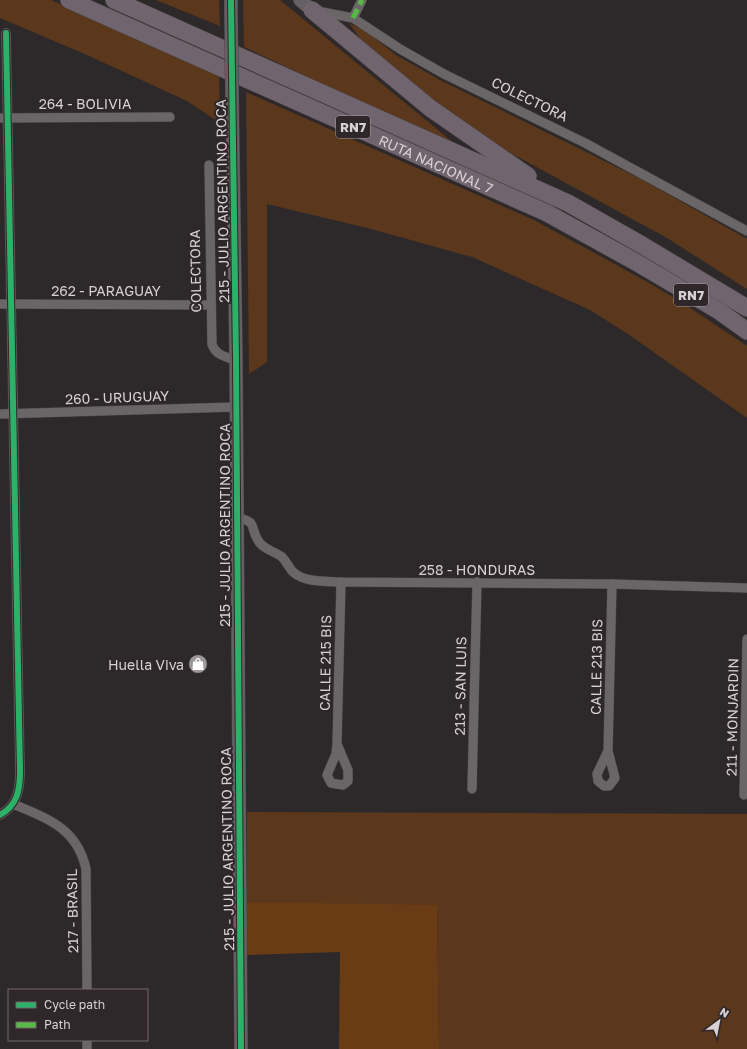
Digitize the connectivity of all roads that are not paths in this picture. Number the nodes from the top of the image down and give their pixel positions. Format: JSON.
{"nodes":[{"id":1,"x":69,"y":0,"type":"edge"},
{"id":2,"x":114,"y":0,"type":"edge"},
{"id":3,"x":231,"y":0,"type":"edge"},
{"id":4,"x":362,"y":0,"type":"edge"},
{"id":5,"x":306,"y":5,"type":"edge"},
{"id":6,"x":353,"y":18,"type":"junction"},
{"id":7,"x":6,"y":33,"type":"dead end"},
{"id":8,"x":170,"y":117,"type":"dead end"},
{"id":9,"x":3,"y":118,"type":"edge"},
{"id":10,"x":209,"y":165,"type":"dead end"},
{"id":11,"x":568,"y":203,"type":"junction"},
{"id":12,"x":747,"y":231,"type":"edge"},
{"id":13,"x":0,"y":304,"type":"edge"},
{"id":14,"x":12,"y":304,"type":"junction"},
{"id":15,"x":211,"y":305,"type":"junction"},
{"id":16,"x":747,"y":308,"type":"edge"},
{"id":17,"x":747,"y":330,"type":"edge"},
{"id":18,"x":236,"y":360,"type":"junction"},
{"id":19,"x":235,"y":407,"type":"junction"},
{"id":20,"x":0,"y":414,"type":"edge"},
{"id":21,"x":14,"y":414,"type":"junction"},
{"id":22,"x":236,"y":517,"type":"junction"},
{"id":23,"x":341,"y":582,"type":"junction"},
{"id":24,"x":477,"y":582,"type":"junction"},
{"id":25,"x":612,"y":584,"type":"junction"},
{"id":26,"x":747,"y":588,"type":"edge"},
{"id":27,"x":747,"y":639,"type":"edge"},
{"id":28,"x":338,"y":744,"type":"dead end"},
{"id":29,"x":608,"y":751,"type":"dead end"},
{"id":30,"x":472,"y":789,"type":"dead end"},
{"id":31,"x":744,"y":795,"type":"dead end"},
{"id":32,"x":13,"y":804,"type":"junction"},
{"id":33,"x":0,"y":815,"type":"edge"},
{"id":34,"x":87,"y":989,"type":"edge"},
{"id":35,"x":241,"y":1049,"type":"edge"}],
"edges":[{"from":1,"to":17,"type":"highway","name":"RUTA NACIONAL 7","number":"RN7"},
{"from":2,"to":11,"type":"highway","name":"RUTA NACIONAL 7","number":"RN7"},
{"from":3,"to":18,"type":"street","name":"215 - JULIO ARGENTINO ROCA","bridge":true},
{"from":4,"to":6,"type":"street"},
{"from":5,"to":6,"type":"street","name":"COLECTORA"},
{"from":5,"to":11,"type":"highway"},
{"from":6,"to":12,"type":"street","name":"COLECTORA"},
{"from":7,"to":9,"type":"street"},
{"from":8,"to":9,"type":"street","name":"264 - BOLIVIA"},
{"from":9,"to":14,"type":"street"},
{"from":10,"to":15,"type":"street","name":"COLECTORA"},
{"from":11,"to":16,"type":"highway","name":"RUTA NACIONAL 7","number":"RN7"},
{"from":13,"to":14,"type":"street","name":"262 - PARAGUAY"},
{"from":14,"to":15,"type":"street","name":"262 - PARAGUAY"},
{"from":14,"to":21,"type":"street"},
{"from":15,"to":18,"type":"street","name":"COLECTORA"},
{"from":18,"to":19,"type":"street","name":"215 - JULIO ARGENTINO ROCA"},
{"from":19,"to":21,"type":"street","name":"260 - URUGUAY"},
{"from":19,"to":22,"type":"street","name":"215 - JULIO ARGENTINO ROCA"},
{"from":20,"to":21,"type":"street","name":"260 - URUGUAY"},
{"from":21,"to":32,"type":"street"},
{"from":22,"to":23,"type":"street","name":"258 - HONDURAS"},
{"from":22,"to":35,"type":"street","name":"215 - JULIO ARGENTINO ROCA"},
{"from":23,"to":24,"type":"street","name":"258 - HONDURAS"},
{"from":23,"to":28,"type":"street","name":"CALLE 215 BIS"},
{"from":24,"to":25,"type":"street","name":"258 - HONDURAS"},
{"from":24,"to":30,"type":"street","name":"213 - SAN LUIS"},
{"from":25,"to":26,"type":"street","name":"258 - HONDURAS"},
{"from":25,"to":29,"type":"street","name":"CALLE 213 BIS"},
{"from":27,"to":31,"type":"street","name":"211 - MONJARDIN"},
{"from":32,"to":33,"type":"street"},
{"from":32,"to":34,"type":"street","name":"217 - BRASIL"}]}
